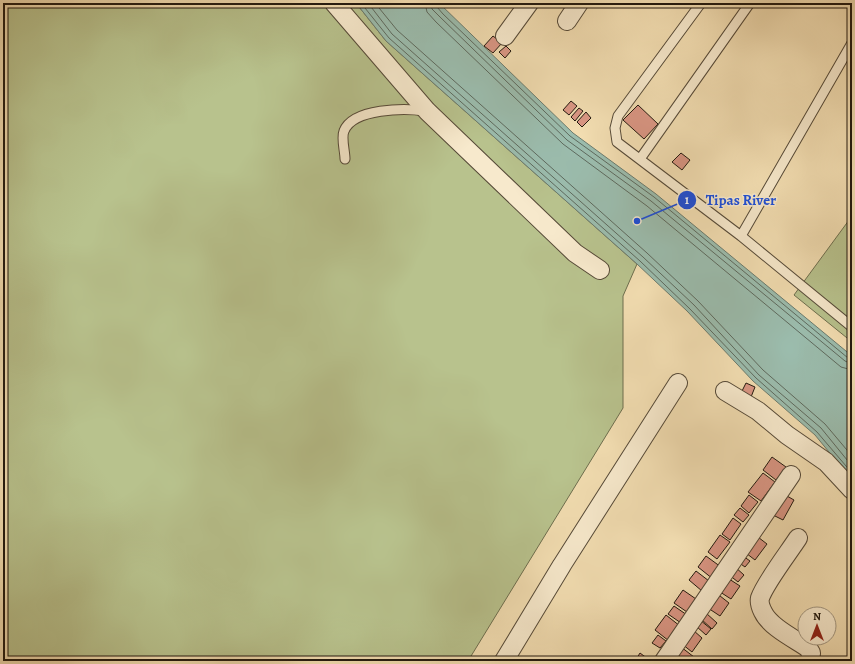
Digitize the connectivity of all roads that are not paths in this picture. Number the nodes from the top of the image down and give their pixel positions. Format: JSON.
{"nodes":[{"id":1,"x":334,"y":3,"type":"edge"},
{"id":2,"x":529,"y":3,"type":"edge"},
{"id":3,"x":579,"y":3,"type":"edge"},
{"id":4,"x":701,"y":3,"type":"edge"},
{"id":5,"x":750,"y":3,"type":"edge"},
{"id":6,"x":567,"y":21,"type":"dead end"},
{"id":7,"x":505,"y":36,"type":"dead end"},
{"id":8,"x":852,"y":43,"type":"edge"},
{"id":9,"x":427,"y":111,"type":"junction"},
{"id":10,"x":346,"y":159,"type":"dead end"},
{"id":11,"x":640,"y":159,"type":"junction"},
{"id":12,"x":741,"y":236,"type":"junction"},
{"id":13,"x":600,"y":270,"type":"dead end"},
{"id":14,"x":852,"y":327,"type":"edge"},
{"id":15,"x":678,"y":383,"type":"dead end"},
{"id":16,"x":725,"y":391,"type":"dead end"},
{"id":17,"x":791,"y":475,"type":"dead end"},
{"id":18,"x":852,"y":490,"type":"edge"},
{"id":19,"x":798,"y":538,"type":"dead end"},
{"id":20,"x":504,"y":661,"type":"edge"},
{"id":21,"x":664,"y":661,"type":"edge"},
{"id":22,"x":810,"y":661,"type":"edge"}],
"edges":[{"from":1,"to":9,"type":"street"},
{"from":2,"to":7,"type":"street"},
{"from":3,"to":6,"type":"street"},
{"from":4,"to":11,"type":"lane"},
{"from":5,"to":11,"type":"lane"},
{"from":8,"to":12,"type":"lane"},
{"from":9,"to":10,"type":"lane"},
{"from":9,"to":13,"type":"street"},
{"from":11,"to":12,"type":"lane"},
{"from":12,"to":14,"type":"lane"},
{"from":15,"to":20,"type":"street"},
{"from":16,"to":18,"type":"street"},
{"from":17,"to":21,"type":"street"},
{"from":19,"to":22,"type":"street"}]}
